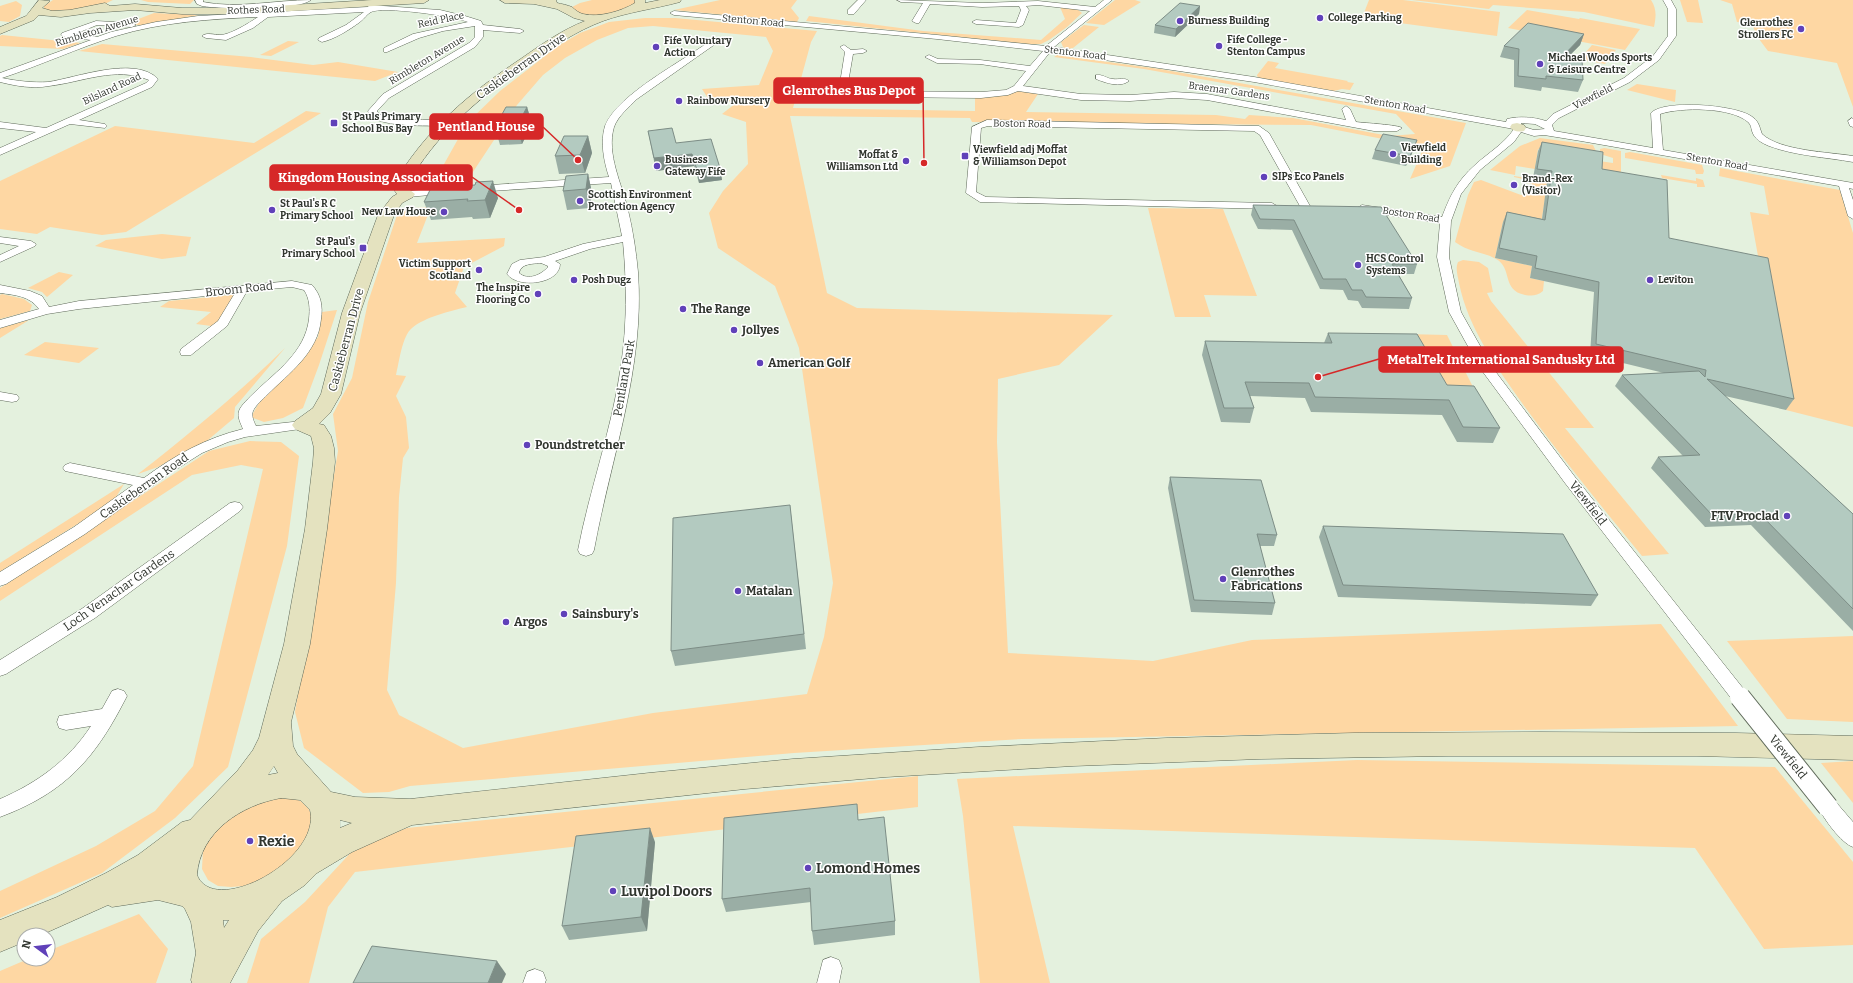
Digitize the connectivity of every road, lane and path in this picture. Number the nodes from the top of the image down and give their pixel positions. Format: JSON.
{"nodes":[{"id":1,"x":119,"y":0,"type":"edge"},
{"id":2,"x":199,"y":0,"type":"edge"},
{"id":3,"x":307,"y":0,"type":"edge"},
{"id":4,"x":424,"y":0,"type":"edge"},
{"id":5,"x":505,"y":0,"type":"edge"},
{"id":6,"x":640,"y":0,"type":"edge"},
{"id":7,"x":646,"y":0,"type":"edge"},
{"id":8,"x":673,"y":0,"type":"edge"},
{"id":9,"x":862,"y":0,"type":"edge"},
{"id":10,"x":901,"y":0,"type":"edge"},
{"id":11,"x":1108,"y":0,"type":"edge"},
{"id":12,"x":1667,"y":0,"type":"edge"},
{"id":13,"x":929,"y":1,"type":"edge"},
{"id":14,"x":1022,"y":3,"type":"junction"},
{"id":15,"x":38,"y":4,"type":"edge"},
{"id":16,"x":135,"y":7,"type":"junction"},
{"id":17,"x":372,"y":7,"type":"junction"},
{"id":18,"x":1096,"y":8,"type":"junction"},
{"id":19,"x":630,"y":9,"type":"junction"},
{"id":20,"x":91,"y":10,"type":"junction"},
{"id":21,"x":851,"y":12,"type":"dead end"},
{"id":22,"x":66,"y":13,"type":"junction"},
{"id":23,"x":674,"y":13,"type":"dead end"},
{"id":24,"x":266,"y":15,"type":"junction"},
{"id":25,"x":576,"y":16,"type":"junction"},
{"id":26,"x":607,"y":16,"type":"junction"},
{"id":27,"x":916,"y":21,"type":"dead end"},
{"id":28,"x":976,"y":22,"type":"dead end"},
{"id":29,"x":15,"y":25,"type":"junction"},
{"id":30,"x":479,"y":25,"type":"junction"},
{"id":31,"x":144,"y":27,"type":"junction"},
{"id":32,"x":572,"y":30,"type":"junction"},
{"id":33,"x":0,"y":31,"type":"edge"},
{"id":34,"x":520,"y":31,"type":"dead end"},
{"id":35,"x":206,"y":36,"type":"dead end"},
{"id":36,"x":99,"y":39,"type":"junction"},
{"id":37,"x":322,"y":40,"type":"dead end"},
{"id":38,"x":717,"y":40,"type":"dead end"},
{"id":39,"x":1048,"y":49,"type":"junction"},
{"id":40,"x":387,"y":50,"type":"dead end"},
{"id":41,"x":863,"y":51,"type":"dead end"},
{"id":42,"x":932,"y":61,"type":"dead end"},
{"id":43,"x":1032,"y":69,"type":"junction"},
{"id":44,"x":0,"y":76,"type":"edge"},
{"id":45,"x":1099,"y":78,"type":"dead end"},
{"id":46,"x":0,"y":80,"type":"edge"},
{"id":47,"x":1125,"y":81,"type":"dead end"},
{"id":48,"x":1111,"y":82,"type":"junction"},
{"id":49,"x":1018,"y":88,"type":"junction"},
{"id":50,"x":850,"y":90,"type":"junction"},
{"id":51,"x":838,"y":94,"type":"dead end"},
{"id":52,"x":1110,"y":97,"type":"junction"},
{"id":53,"x":1346,"y":109,"type":"dead end"},
{"id":54,"x":1754,"y":109,"type":"dead end"},
{"id":55,"x":1744,"y":115,"type":"junction"},
{"id":56,"x":1556,"y":116,"type":"junction"},
{"id":57,"x":68,"y":121,"type":"junction"},
{"id":58,"x":447,"y":124,"type":"junction"},
{"id":59,"x":1352,"y":124,"type":"junction"},
{"id":60,"x":1520,"y":124,"type":"junction"},
{"id":61,"x":0,"y":125,"type":"edge"},
{"id":62,"x":102,"y":126,"type":"dead end"},
{"id":63,"x":1397,"y":128,"type":"dead end"},
{"id":64,"x":1545,"y":130,"type":"junction"},
{"id":65,"x":47,"y":131,"type":"junction"},
{"id":66,"x":1508,"y":142,"type":"junction"},
{"id":67,"x":1658,"y":151,"type":"junction"},
{"id":68,"x":0,"y":152,"type":"edge"},
{"id":69,"x":1853,"y":159,"type":"edge"},
{"id":70,"x":615,"y":180,"type":"junction"},
{"id":71,"x":1848,"y":185,"type":"edge"},
{"id":72,"x":408,"y":194,"type":"junction"},
{"id":73,"x":1281,"y":206,"type":"edge"},
{"id":74,"x":1305,"y":206,"type":"edge"},
{"id":75,"x":1350,"y":206,"type":"edge"},
{"id":76,"x":1853,"y":216,"type":"edge"},
{"id":77,"x":1446,"y":221,"type":"junction"},
{"id":78,"x":628,"y":238,"type":"junction"},
{"id":79,"x":0,"y":240,"type":"edge"},
{"id":80,"x":0,"y":259,"type":"edge"},
{"id":81,"x":546,"y":260,"type":"dead end"},
{"id":82,"x":0,"y":289,"type":"edge"},
{"id":83,"x":243,"y":289,"type":"junction"},
{"id":84,"x":46,"y":311,"type":"junction"},
{"id":85,"x":0,"y":324,"type":"edge"},
{"id":86,"x":186,"y":352,"type":"dead end"},
{"id":87,"x":302,"y":424,"type":"junction"},
{"id":88,"x":251,"y":431,"type":"junction"},
{"id":89,"x":70,"y":468,"type":"dead end"},
{"id":90,"x":146,"y":482,"type":"junction"},
{"id":91,"x":235,"y":507,"type":"dead end"},
{"id":92,"x":586,"y":550,"type":"dead end"},
{"id":93,"x":0,"y":580,"type":"edge"},
{"id":94,"x":0,"y":669,"type":"edge"},
{"id":95,"x":118,"y":696,"type":"dead end"},
{"id":96,"x":108,"y":716,"type":"junction"},
{"id":97,"x":278,"y":717,"type":"junction"},
{"id":98,"x":66,"y":722,"type":"dead end"},
{"id":99,"x":1853,"y":748,"type":"edge"},
{"id":100,"x":318,"y":798,"type":"junction"},
{"id":101,"x":0,"y":808,"type":"edge"},
{"id":102,"x":410,"y":812,"type":"junction"},
{"id":103,"x":212,"y":816,"type":"junction"},
{"id":104,"x":1853,"y":838,"type":"edge"},
{"id":105,"x":302,"y":866,"type":"junction"},
{"id":106,"x":272,"y":891,"type":"junction"},
{"id":107,"x":192,"y":895,"type":"junction"},
{"id":108,"x":90,"y":898,"type":"junction"},
{"id":109,"x":0,"y":936,"type":"edge"},
{"id":110,"x":208,"y":983,"type":"edge"},
{"id":111,"x":211,"y":983,"type":"edge"}],
"edges":[{"from":1,"to":16,"type":"street","name":"Rothes Road"},
{"from":1,"to":20,"type":"street"},
{"from":2,"to":3,"type":"street"},
{"from":4,"to":16,"type":"street","name":"Rothes Road"},
{"from":5,"to":25,"type":"street"},
{"from":6,"to":19,"type":"street"},
{"from":7,"to":8,"type":"street"},
{"from":8,"to":19,"type":"street"},
{"from":9,"to":21,"type":"street"},
{"from":10,"to":13,"type":"street"},
{"from":11,"to":18,"type":"street"},
{"from":12,"to":56,"type":"street","name":"Viewfield"},
{"from":13,"to":14,"type":"street"},
{"from":13,"to":27,"type":"street"},
{"from":14,"to":18,"type":"street"},
{"from":14,"to":28,"type":"street"},
{"from":15,"to":22,"type":"street"},
{"from":15,"to":29,"type":"street"},
{"from":16,"to":20,"type":"street","name":"Rothes Road"},
{"from":17,"to":24,"type":"street","name":"Rimbleton Avenue"},
{"from":17,"to":30,"type":"street","name":"Rimbleton Avenue"},
{"from":17,"to":37,"type":"street"},
{"from":18,"to":39,"type":"street"},
{"from":19,"to":26,"type":"street"},
{"from":20,"to":22,"type":"street"},
{"from":22,"to":29,"type":"street"},
{"from":23,"to":39,"type":"street","name":"Stenton Road"},
{"from":24,"to":31,"type":"street","name":"Rimbleton Avenue"},
{"from":24,"to":35,"type":"street"},
{"from":25,"to":26,"type":"street"},
{"from":25,"to":32,"type":"street","name":"Caskieberran Drive"},
{"from":26,"to":32,"type":"street","name":"Caskieberran Drive"},
{"from":29,"to":33,"type":"street"},
{"from":30,"to":34,"type":"street"},
{"from":30,"to":40,"type":"street","name":"Reid Place"},
{"from":30,"to":58,"type":"street","name":"Rimbleton Avenue"},
{"from":31,"to":36,"type":"street","name":"Rimbleton Avenue"},
{"from":31,"to":36,"type":"street"},
{"from":32,"to":58,"type":"street","name":"Caskieberran Drive"},
{"from":36,"to":44,"type":"street","name":"Rimbleton Avenue"},
{"from":38,"to":70,"type":"street","name":"Pentland Park"},
{"from":39,"to":43,"type":"street"},
{"from":39,"to":60,"type":"street","name":"Stenton Road"},
{"from":41,"to":50,"type":"street"},
{"from":42,"to":43,"type":"street"},
{"from":43,"to":49,"type":"street"},
{"from":45,"to":48,"type":"street"},
{"from":46,"to":57,"type":"street","name":"Bilsland Road"},
{"from":47,"to":48,"type":"street"},
{"from":48,"to":52,"type":"street"},
{"from":49,"to":50,"type":"street","name":"Braemar Gardens"},
{"from":49,"to":52,"type":"street","name":"Braemar Gardens"},
{"from":50,"to":51,"type":"street","name":"Braemar Gardens"},
{"from":52,"to":59,"type":"street","name":"Braemar Gardens"},
{"from":53,"to":59,"type":"street"},
{"from":54,"to":55,"type":"street"},
{"from":55,"to":67,"type":"street"},
{"from":55,"to":69,"type":"street"},
{"from":56,"to":60,"type":"street","name":"Viewfield"},
{"from":56,"to":64,"type":"street","name":"Viewfield"},
{"from":57,"to":62,"type":"street"},
{"from":57,"to":65,"type":"street","name":"Bilsland Road"},
{"from":58,"to":72,"type":"street","name":"Caskieberran Drive"},
{"from":59,"to":63,"type":"street","name":"Braemar Gardens"},
{"from":60,"to":64,"type":"street","name":"Stenton Road"},
{"from":60,"to":66,"type":"street","name":"Viewfield"},
{"from":61,"to":65,"type":"street"},
{"from":64,"to":66,"type":"street","name":"Viewfield"},
{"from":64,"to":67,"type":"street","name":"Stenton Road"},
{"from":65,"to":68,"type":"street","name":"Bilsland Road"},
{"from":66,"to":77,"type":"street","name":"Viewfield"},
{"from":67,"to":71,"type":"street","name":"Stenton Road"},
{"from":70,"to":72,"type":"street"},
{"from":70,"to":78,"type":"street","name":"Pentland Park"},
{"from":71,"to":76,"type":"street"},
{"from":72,"to":87,"type":"street","name":"Caskieberran Drive"},
{"from":73,"to":74,"type":"street","name":"Boston Road"},
{"from":75,"to":77,"type":"street","name":"Boston Road"},
{"from":77,"to":104,"type":"street","name":"Viewfield","bridge":true},
{"from":78,"to":81,"type":"street"},
{"from":78,"to":92,"type":"street","name":"Pentland Park"},
{"from":79,"to":80,"type":"street"},
{"from":82,"to":84,"type":"street"},
{"from":83,"to":84,"type":"street","name":"Broom Road"},
{"from":83,"to":86,"type":"street"},
{"from":83,"to":88,"type":"street","name":"Broom Road"},
{"from":84,"to":85,"type":"street","name":"Broom Road"},
{"from":87,"to":88,"type":"street","name":"Caskieberran Road"},
{"from":87,"to":97,"type":"street"},
{"from":88,"to":90,"type":"street","name":"Caskieberran Road"},
{"from":89,"to":90,"type":"street"},
{"from":90,"to":93,"type":"street","name":"Caskieberran Road"},
{"from":91,"to":94,"type":"street","name":"Loch Venachar Gardens"},
{"from":95,"to":96,"type":"street"},
{"from":96,"to":98,"type":"street"},
{"from":96,"to":101,"type":"street"},
{"from":97,"to":100,"type":"street"},
{"from":97,"to":103,"type":"street"},
{"from":99,"to":102,"type":"street"},
{"from":100,"to":102,"type":"street"},
{"from":100,"to":103,"type":"street"},
{"from":100,"to":105,"type":"street"},
{"from":102,"to":105,"type":"street"},
{"from":103,"to":107,"type":"street"},
{"from":103,"to":108,"type":"street"},
{"from":105,"to":106,"type":"street"},
{"from":106,"to":107,"type":"street"},
{"from":106,"to":111,"type":"street"},
{"from":107,"to":108,"type":"street"},
{"from":107,"to":110,"type":"street"},
{"from":108,"to":109,"type":"street"}]}
